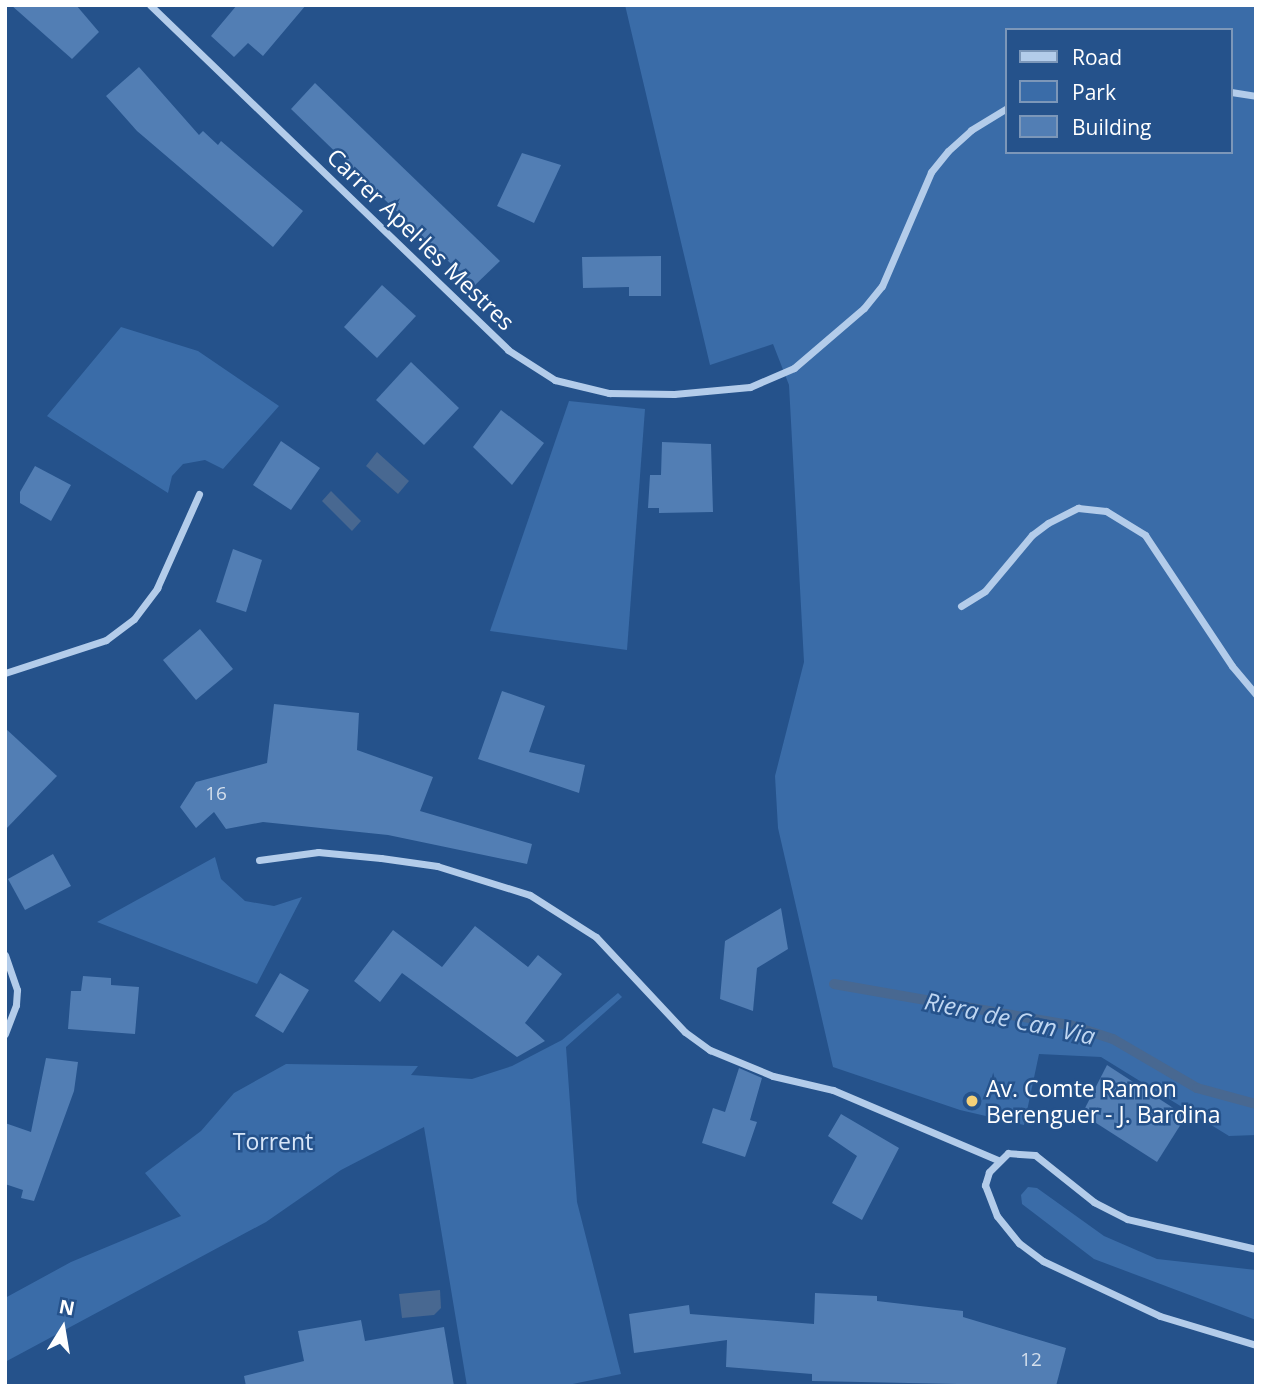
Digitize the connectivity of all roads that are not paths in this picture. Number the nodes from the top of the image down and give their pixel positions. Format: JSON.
{"nodes":[{"id":1,"x":150,"y":5,"type":"edge"},
{"id":2,"x":1233,"y":92,"type":"edge"},
{"id":3,"x":1256,"y":96,"type":"edge"},
{"id":4,"x":1006,"y":109,"type":"edge"},
{"id":5,"x":199,"y":494,"type":"dead end"},
{"id":6,"x":961,"y":606,"type":"dead end"},
{"id":7,"x":5,"y":673,"type":"edge"},
{"id":8,"x":1256,"y":695,"type":"edge"},
{"id":9,"x":259,"y":860,"type":"dead end"},
{"id":10,"x":5,"y":955,"type":"edge"},
{"id":11,"x":5,"y":1034,"type":"edge"},
{"id":12,"x":998,"y":1160,"type":"junction"},
{"id":13,"x":1256,"y":1249,"type":"edge"},
{"id":14,"x":1256,"y":1345,"type":"edge"}],
"edges":[{"from":1,"to":4,"type":"street","name":"Carrer Apel·les Mestres"},
{"from":2,"to":3,"type":"street"},
{"from":5,"to":7,"type":"street"},
{"from":6,"to":8,"type":"street"},
{"from":9,"to":12,"type":"street"},
{"from":10,"to":11,"type":"street"},
{"from":12,"to":13,"type":"street"},
{"from":12,"to":14,"type":"street"}]}
